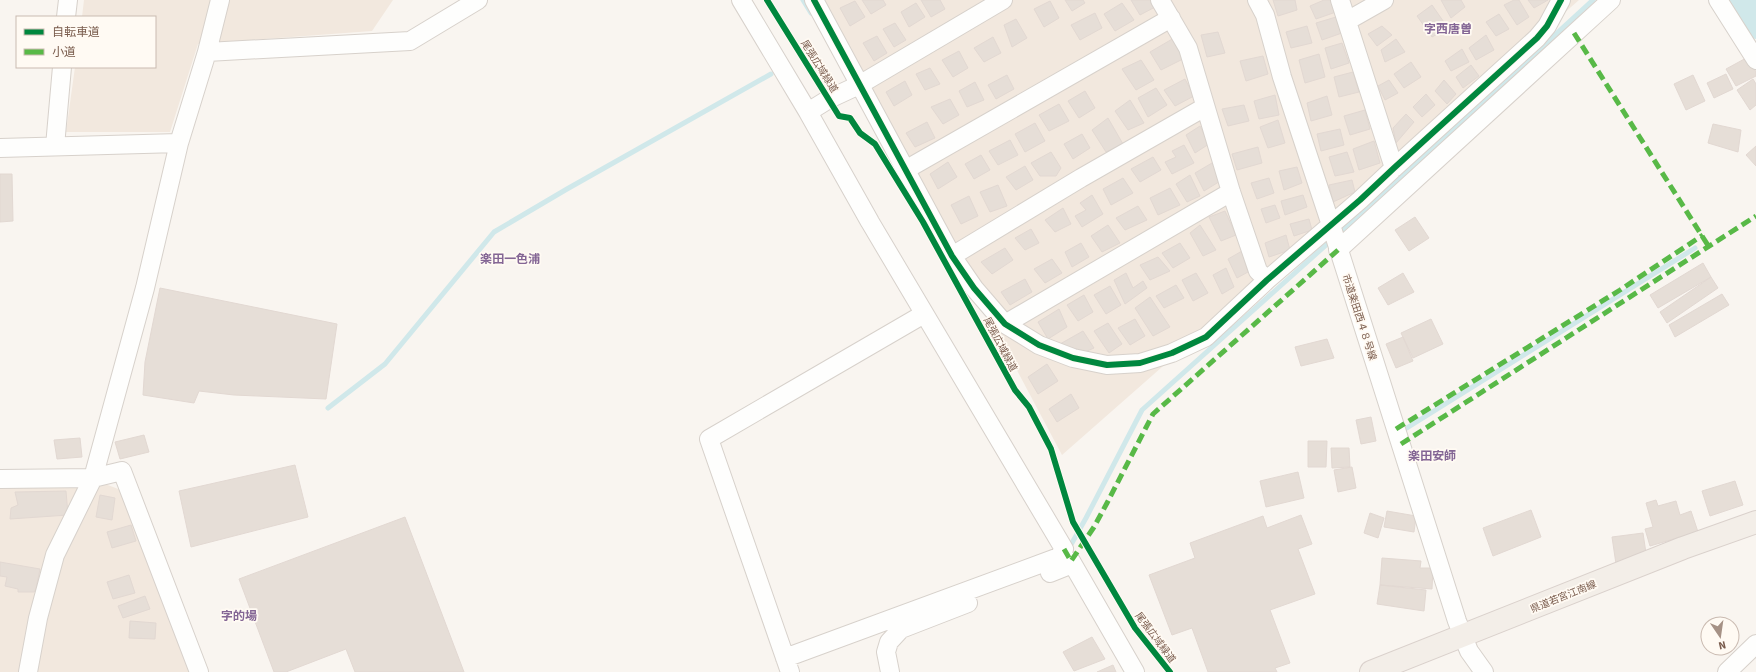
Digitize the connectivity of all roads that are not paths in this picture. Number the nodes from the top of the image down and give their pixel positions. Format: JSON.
{"nodes":[{"id":1,"x":68,"y":0,"type":"edge"},
{"id":2,"x":220,"y":0,"type":"edge"},
{"id":3,"x":478,"y":0,"type":"edge"},
{"id":4,"x":741,"y":0,"type":"edge"},
{"id":5,"x":814,"y":0,"type":"edge"},
{"id":6,"x":1003,"y":0,"type":"edge"},
{"id":7,"x":1160,"y":0,"type":"edge"},
{"id":8,"x":1257,"y":0,"type":"edge"},
{"id":9,"x":1340,"y":0,"type":"edge"},
{"id":10,"x":1384,"y":0,"type":"edge"},
{"id":11,"x":1561,"y":0,"type":"edge"},
{"id":12,"x":1612,"y":0,"type":"edge"},
{"id":13,"x":1718,"y":0,"type":"edge"},
{"id":14,"x":66,"y":16,"type":"edge"},
{"id":15,"x":1170,"y":18,"type":"junction"},
{"id":16,"x":1347,"y":21,"type":"junction"},
{"id":17,"x":207,"y":52,"type":"junction"},
{"id":18,"x":1756,"y":60,"type":"edge"},
{"id":19,"x":62,"y":68,"type":"edge"},
{"id":20,"x":859,"y":85,"type":"junction"},
{"id":21,"x":1205,"y":106,"type":"junction"},
{"id":22,"x":808,"y":112,"type":"junction"},
{"id":23,"x":179,"y":143,"type":"junction"},
{"id":24,"x":56,"y":146,"type":"junction"},
{"id":25,"x":0,"y":148,"type":"edge"},
{"id":26,"x":1394,"y":168,"type":"junction"},
{"id":27,"x":907,"y":169,"type":"junction"},
{"id":28,"x":1231,"y":192,"type":"junction"},
{"id":29,"x":1331,"y":225,"type":"junction"},
{"id":30,"x":1338,"y":250,"type":"junction"},
{"id":31,"x":952,"y":256,"type":"junction"},
{"id":32,"x":1267,"y":280,"type":"junction"},
{"id":33,"x":924,"y":314,"type":"junction"},
{"id":34,"x":1005,"y":324,"type":"junction"},
{"id":35,"x":93,"y":478,"type":"junction"},
{"id":36,"x":0,"y":479,"type":"edge"},
{"id":37,"x":1756,"y":522,"type":"edge"},
{"id":38,"x":1462,"y":636,"type":"junction"},
{"id":39,"x":1756,"y":644,"type":"edge"},
{"id":40,"x":787,"y":665,"type":"edge"},
{"id":41,"x":28,"y":672,"type":"edge"},
{"id":42,"x":199,"y":672,"type":"edge"},
{"id":43,"x":890,"y":672,"type":"edge"},
{"id":44,"x":1135,"y":672,"type":"edge"},
{"id":45,"x":1371,"y":672,"type":"edge"},
{"id":46,"x":1484,"y":672,"type":"edge"},
{"id":47,"x":1727,"y":672,"type":"edge"}],
"edges":[{"from":1,"to":14,"type":"street"},
{"from":2,"to":17,"type":"street"},
{"from":3,"to":17,"type":"street"},
{"from":4,"to":22,"type":"street"},
{"from":5,"to":20,"type":"street"},
{"from":6,"to":20,"type":"street"},
{"from":7,"to":15,"type":"street"},
{"from":8,"to":29,"type":"street","name":"市道楽田西４８号線"},
{"from":9,"to":16,"type":"street"},
{"from":10,"to":16,"type":"street"},
{"from":11,"to":26,"type":"street"},
{"from":12,"to":30,"type":"street"},
{"from":13,"to":18,"type":"street"},
{"from":15,"to":21,"type":"street"},
{"from":15,"to":27,"type":"street"},
{"from":16,"to":26,"type":"street"},
{"from":17,"to":23,"type":"street"},
{"from":19,"to":24,"type":"street"},
{"from":20,"to":22,"type":"street"},
{"from":20,"to":27,"type":"street"},
{"from":21,"to":28,"type":"street"},
{"from":21,"to":31,"type":"street"},
{"from":22,"to":33,"type":"street"},
{"from":23,"to":24,"type":"street"},
{"from":23,"to":35,"type":"street"},
{"from":24,"to":25,"type":"street"},
{"from":26,"to":29,"type":"street"},
{"from":27,"to":31,"type":"street"},
{"from":28,"to":32,"type":"street"},
{"from":28,"to":34,"type":"street"},
{"from":29,"to":30,"type":"street","name":"市道楽田西４８号線"},
{"from":29,"to":32,"type":"street"},
{"from":30,"to":38,"type":"street","name":"市道楽田西４８号線"},
{"from":31,"to":34,"type":"street"},
{"from":32,"to":34,"type":"street"},
{"from":33,"to":40,"type":"street"},
{"from":33,"to":40,"type":"street"},
{"from":35,"to":36,"type":"street"},
{"from":35,"to":41,"type":"street"},
{"from":35,"to":42,"type":"street"},
{"from":37,"to":38,"type":"main road","name":"県道若宮江南線"},
{"from":38,"to":45,"type":"main road","name":"県道若宮江南線"},
{"from":38,"to":46,"type":"street","name":"市道楽田西４８号線"},
{"from":39,"to":47,"type":"street"},
{"from":43,"to":44,"type":"street"}]}
